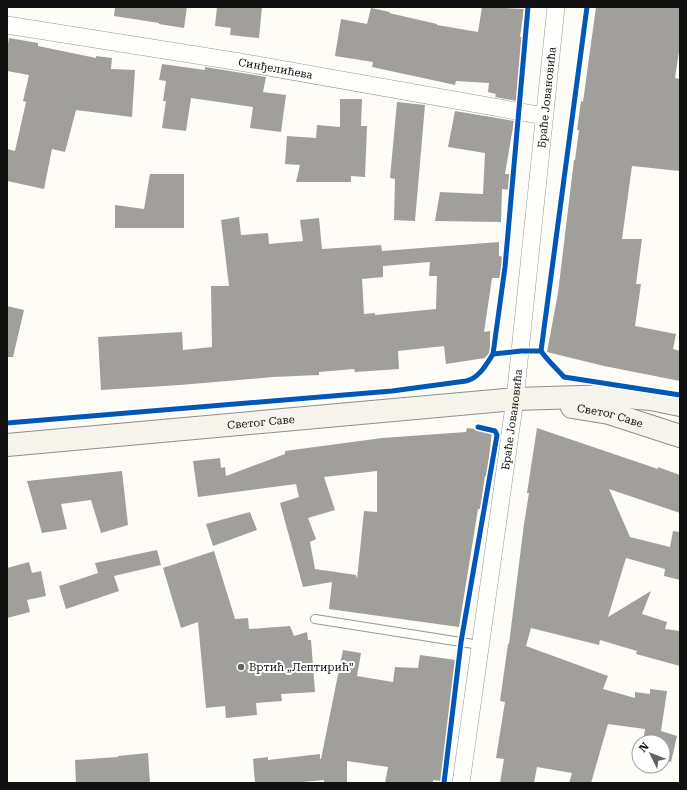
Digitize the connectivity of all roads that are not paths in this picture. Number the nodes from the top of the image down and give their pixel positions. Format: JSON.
{"nodes":[{"id":1,"x":556,"y":7,"type":"edge"},
{"id":2,"x":7,"y":25,"type":"edge"},
{"id":3,"x":544,"y":116,"type":"junction"},
{"id":4,"x":515,"y":399,"type":"junction"},
{"id":5,"x":680,"y":405,"type":"edge"},
{"id":6,"x":680,"y":436,"type":"edge"},
{"id":7,"x":7,"y":445,"type":"edge"},
{"id":8,"x":315,"y":619,"type":"dead end"},
{"id":9,"x":480,"y":645,"type":"junction"},
{"id":10,"x":461,"y":783,"type":"edge"}],
"edges":[{"from":1,"to":3,"type":"street","name":"Браће Јовановића"},
{"from":2,"to":3,"type":"street","name":"Синђелићева"},
{"from":3,"to":4,"type":"street","name":"Браће Јовановића"},
{"from":4,"to":5,"type":"street","name":"Светог Саве"},
{"from":4,"to":6,"type":"street","name":"Светог Саве"},
{"from":4,"to":7,"type":"street","name":"Светог Саве"},
{"from":4,"to":9,"type":"street","name":"Браће Јовановића"},
{"from":8,"to":9,"type":"lane"},
{"from":9,"to":10,"type":"street","name":"Браће Јовановића"}]}
